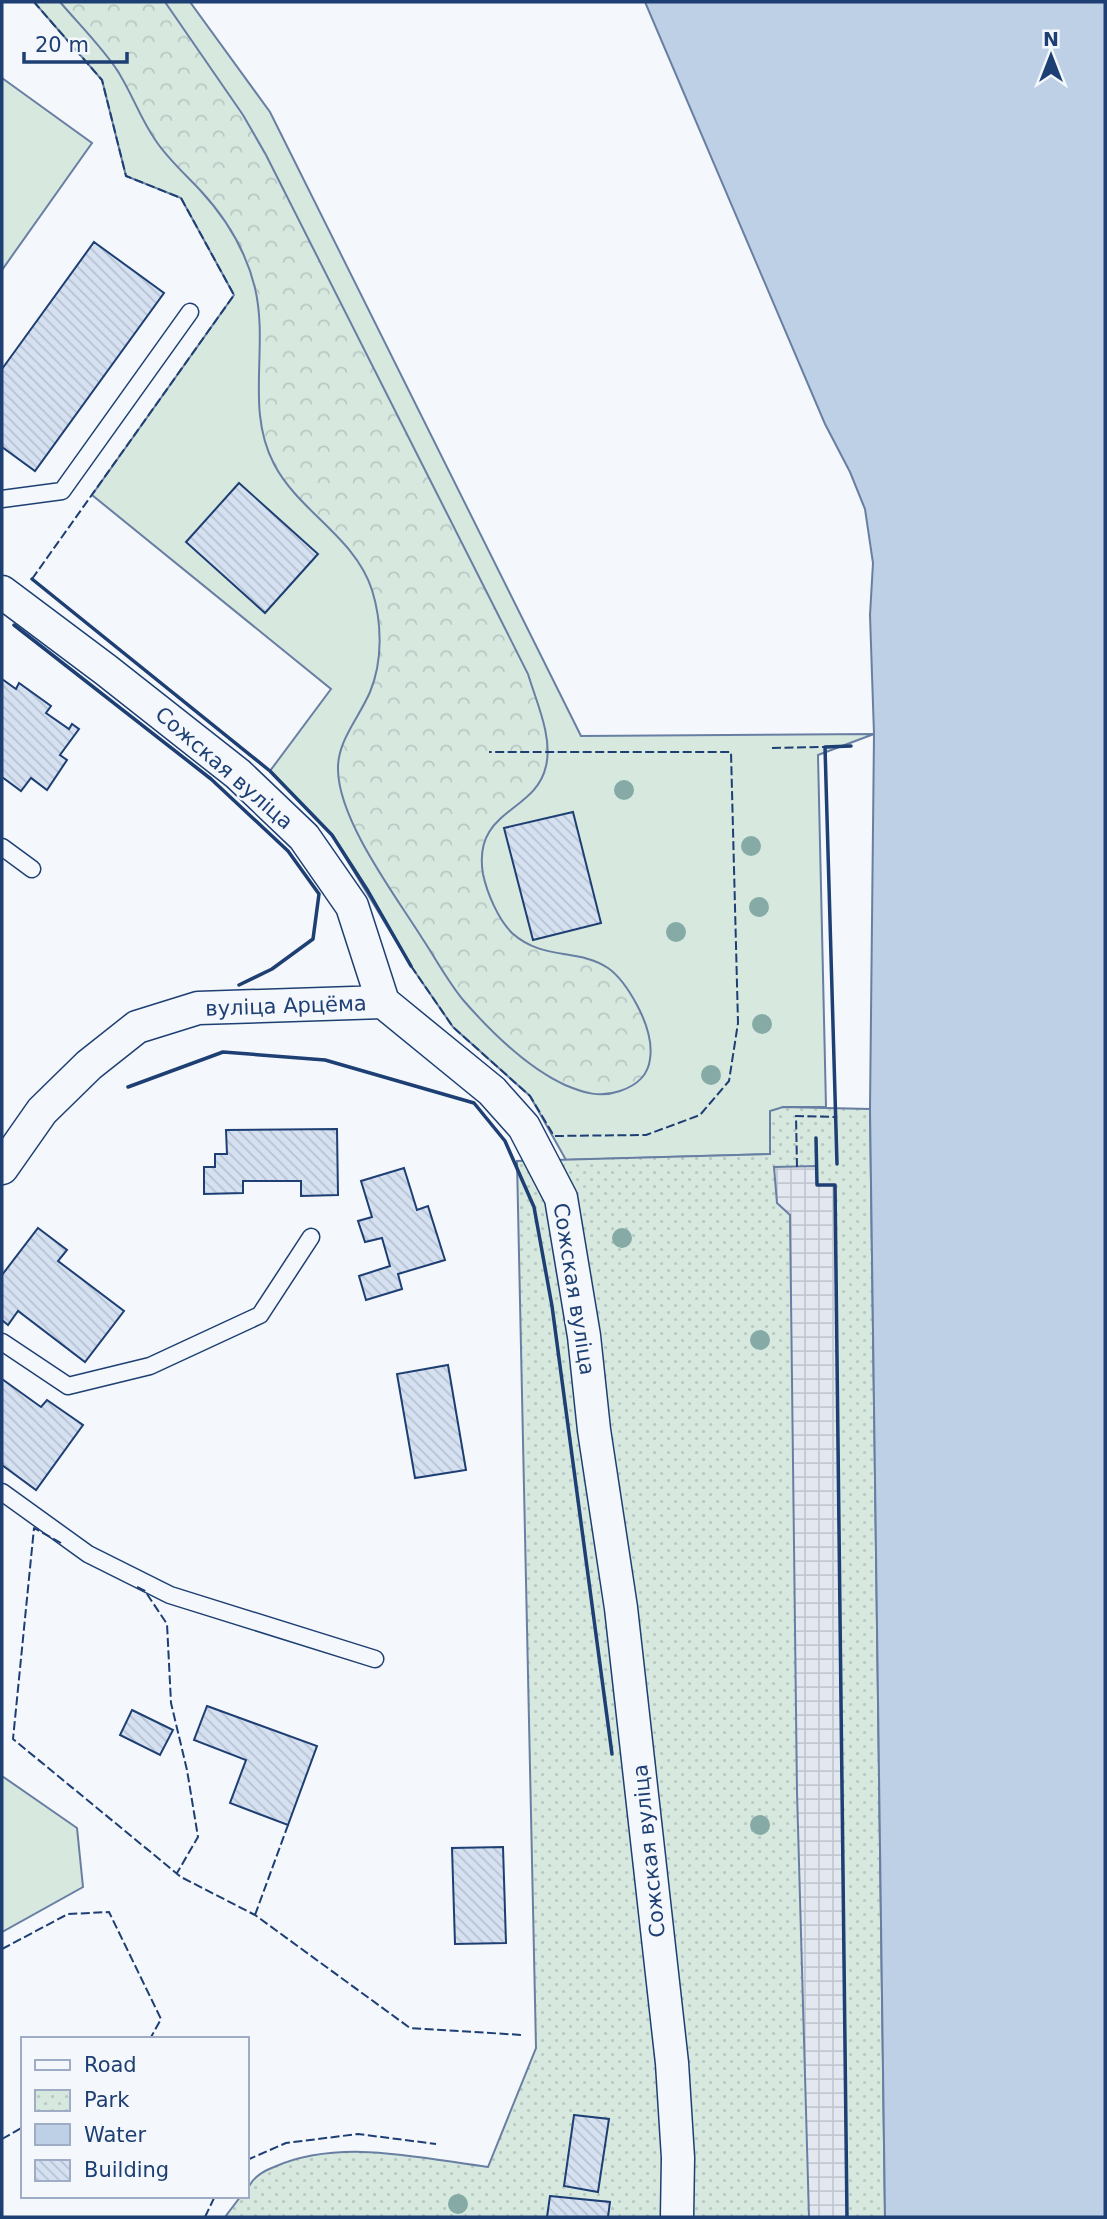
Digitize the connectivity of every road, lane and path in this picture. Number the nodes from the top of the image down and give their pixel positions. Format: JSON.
{"nodes":[{"id":1,"x":190,"y":312,"type":"dead end"},
{"id":2,"x":2,"y":499,"type":"edge"},
{"id":3,"x":2,"y":592,"type":"edge"},
{"id":4,"x":2,"y":847,"type":"edge"},
{"id":5,"x":32,"y":869,"type":"dead end"},
{"id":6,"x":383,"y":1002,"type":"junction"},
{"id":7,"x":2,"y":1168,"type":"edge"},
{"id":8,"x":311,"y":1237,"type":"dead end"},
{"id":9,"x":2,"y":1342,"type":"edge"},
{"id":10,"x":2,"y":1492,"type":"edge"},
{"id":11,"x":375,"y":1659,"type":"dead end"},
{"id":12,"x":677,"y":2217,"type":"edge"}],
"edges":[{"from":1,"to":2,"type":"lane"},
{"from":3,"to":6,"type":"street","name":"Сожская вуліца"},
{"from":4,"to":5,"type":"lane"},
{"from":6,"to":7,"type":"street","name":"вуліца Арцёма"},
{"from":6,"to":12,"type":"street","name":"Сожская вуліца"},
{"from":8,"to":9,"type":"lane"},
{"from":10,"to":11,"type":"lane"}]}
